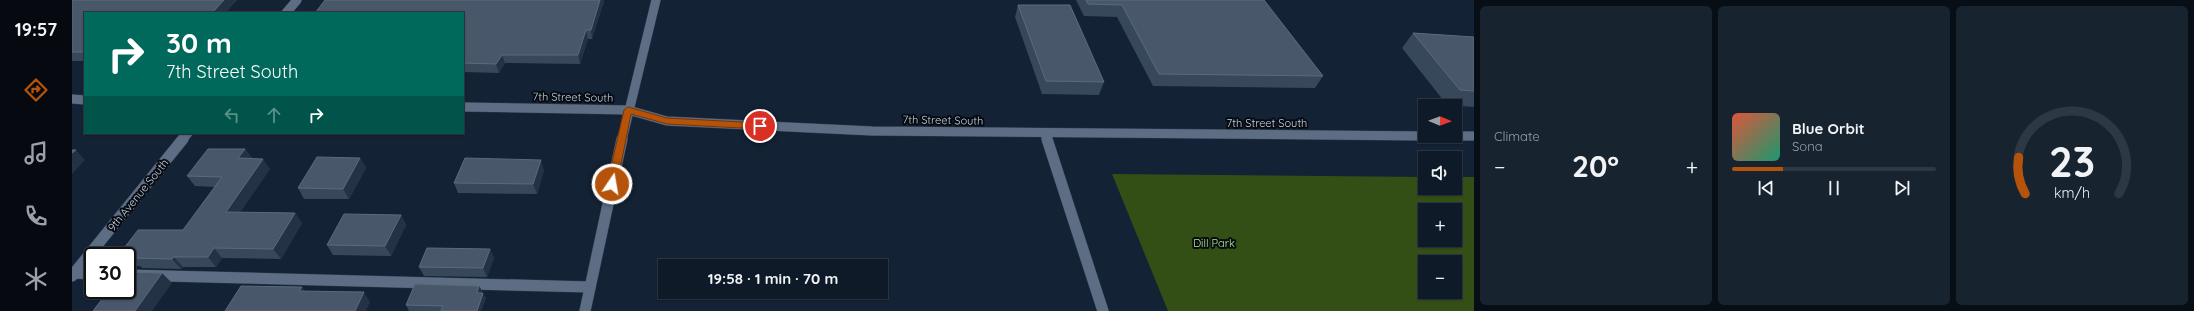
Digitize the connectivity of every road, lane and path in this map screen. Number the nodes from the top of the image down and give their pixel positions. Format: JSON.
{"nodes":[{"id":1,"x":297,"y":0,"type":"edge"},
{"id":2,"x":656,"y":0,"type":"edge"},
{"id":3,"x":287,"y":12,"type":"edge"},
{"id":4,"x":72,"y":100,"type":"edge"},
{"id":5,"x":84,"y":100,"type":"edge"},
{"id":6,"x":464,"y":108,"type":"edge"},
{"id":7,"x":628,"y":110,"type":"junction"},
{"id":8,"x":1045,"y":133,"type":"junction"},
{"id":9,"x":187,"y":134,"type":"edge"},
{"id":10,"x":1418,"y":136,"type":"edge"},
{"id":11,"x":1462,"y":136,"type":"edge"},
{"id":12,"x":1474,"y":136,"type":"edge"},
{"id":13,"x":73,"y":274,"type":"edge"},
{"id":14,"x":84,"y":274,"type":"edge"},
{"id":15,"x":136,"y":275,"type":"edge"},
{"id":16,"x":590,"y":287,"type":"junction"},
{"id":17,"x":585,"y":311,"type":"edge"},
{"id":18,"x":1103,"y":311,"type":"edge"}],
"edges":[{"from":1,"to":3,"type":"street"},
{"from":2,"to":7,"type":"street"},
{"from":4,"to":5,"type":"street"},
{"from":6,"to":7,"type":"street","name":"7th Street South"},
{"from":7,"to":8,"type":"street","name":"7th Street South"},
{"from":7,"to":16,"type":"street"},
{"from":8,"to":10,"type":"street","name":"7th Street South"},
{"from":8,"to":18,"type":"street"},
{"from":9,"to":13,"type":"street","name":"9th Avenue South"},
{"from":11,"to":12,"type":"street"},
{"from":13,"to":14,"type":"street"},
{"from":15,"to":16,"type":"street"},
{"from":16,"to":17,"type":"street"}]}
